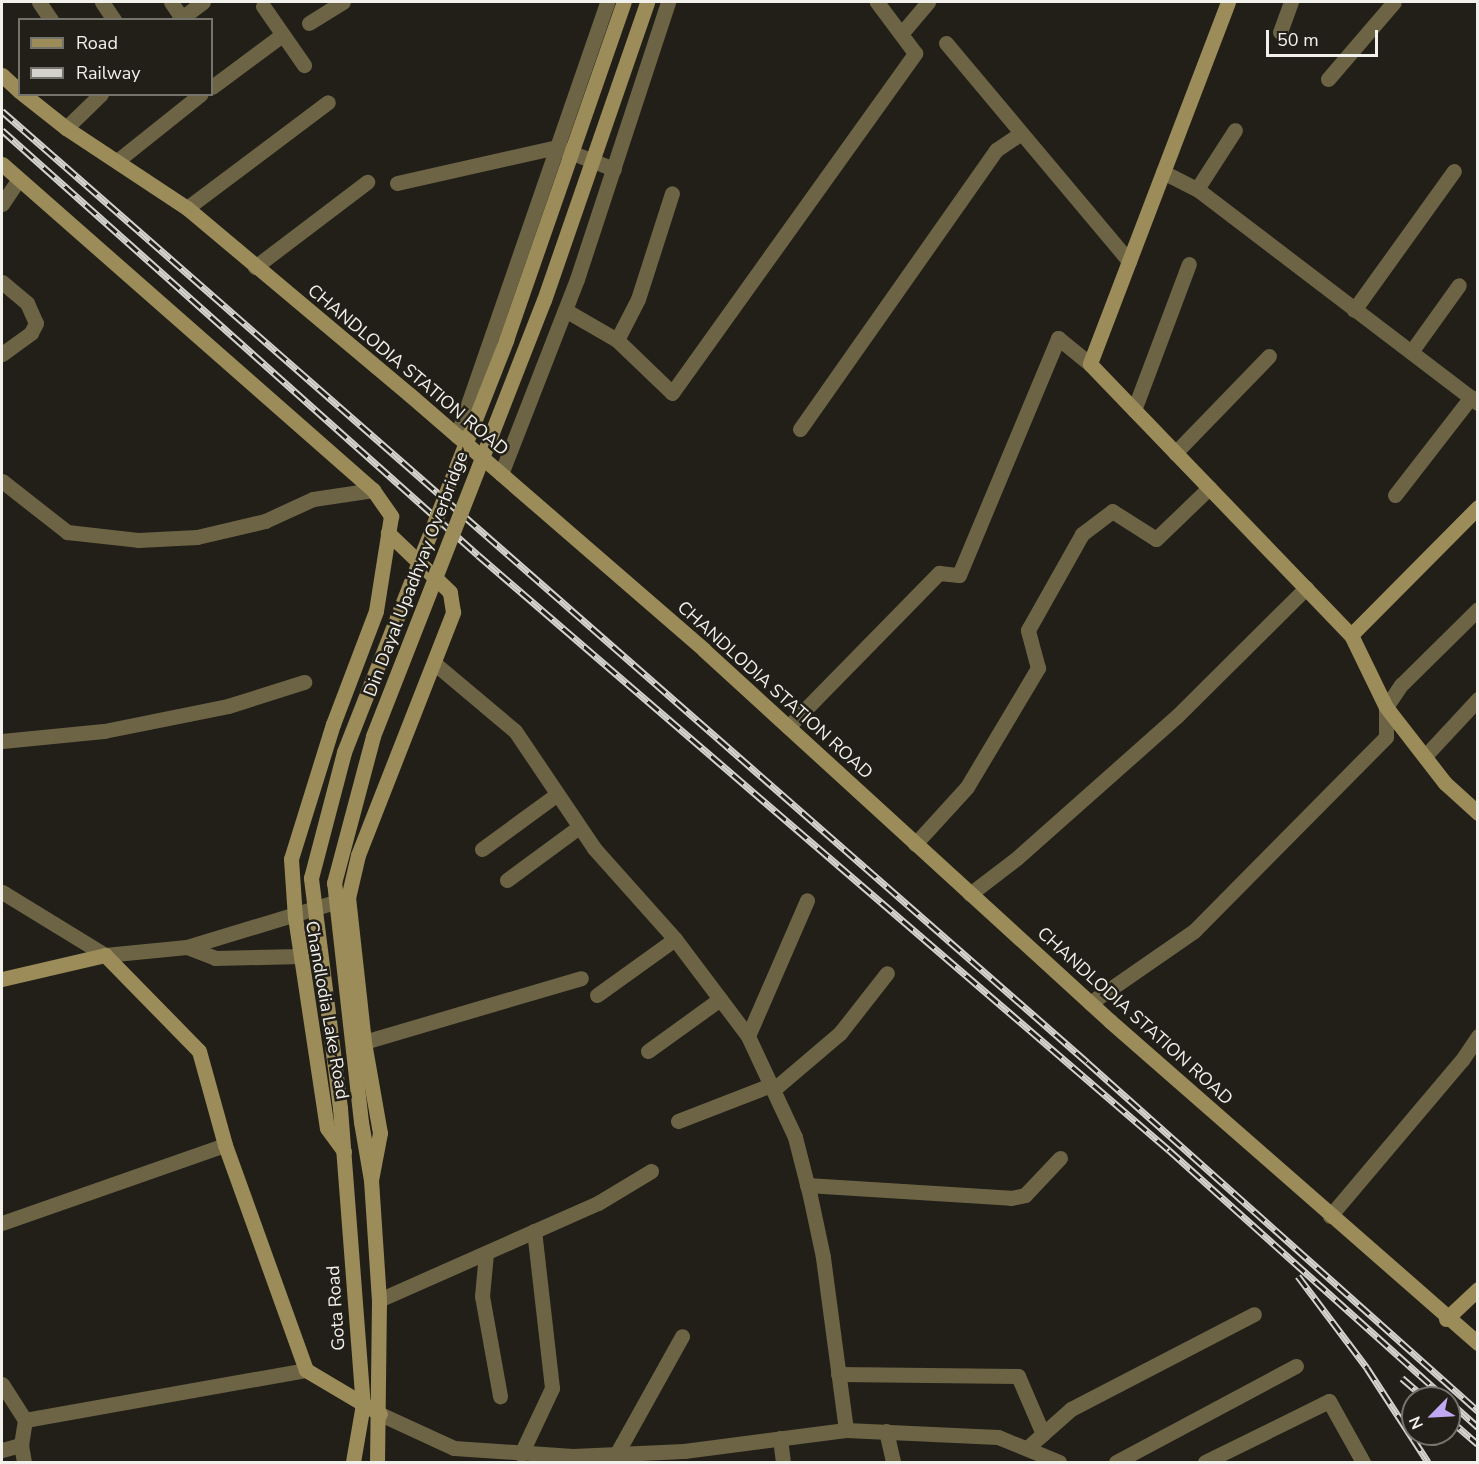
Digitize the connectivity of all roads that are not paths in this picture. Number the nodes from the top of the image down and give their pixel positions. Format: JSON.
{"nodes":[{"id":1,"x":39,"y":2,"type":"edge"},
{"id":2,"x":102,"y":2,"type":"edge"},
{"id":3,"x":171,"y":2,"type":"edge"},
{"id":4,"x":202,"y":2,"type":"edge"},
{"id":5,"x":607,"y":2,"type":"edge"},
{"id":6,"x":624,"y":2,"type":"edge"},
{"id":7,"x":647,"y":2,"type":"edge"},
{"id":8,"x":668,"y":2,"type":"edge"},
{"id":9,"x":877,"y":2,"type":"edge"},
{"id":10,"x":928,"y":2,"type":"edge"},
{"id":11,"x":1291,"y":2,"type":"edge"},
{"id":12,"x":1394,"y":2,"type":"edge"},
{"id":13,"x":338,"y":3,"type":"edge"},
{"id":14,"x":1224,"y":3,"type":"edge"},
{"id":15,"x":263,"y":6,"type":"dead end"},
{"id":16,"x":50,"y":18,"type":"edge"},
{"id":17,"x":113,"y":18,"type":"edge"},
{"id":18,"x":179,"y":18,"type":"edge"},
{"id":19,"x":181,"y":18,"type":"edge"},
{"id":20,"x":309,"y":23,"type":"dead end"},
{"id":21,"x":1280,"y":32,"type":"dead end"},
{"id":22,"x":901,"y":33,"type":"junction"},
{"id":23,"x":282,"y":35,"type":"junction"},
{"id":24,"x":946,"y":43,"type":"dead end"},
{"id":25,"x":304,"y":65,"type":"dead end"},
{"id":26,"x":2,"y":75,"type":"edge"},
{"id":27,"x":1328,"y":79,"type":"dead end"},
{"id":28,"x":213,"y":86,"type":"edge"},
{"id":29,"x":18,"y":90,"type":"edge"},
{"id":30,"x":26,"y":96,"type":"edge"},
{"id":31,"x":99,"y":96,"type":"edge"},
{"id":32,"x":198,"y":96,"type":"edge"},
{"id":33,"x":328,"y":102,"type":"dead end"},
{"id":34,"x":66,"y":128,"type":"junction"},
{"id":35,"x":1235,"y":130,"type":"dead end"},
{"id":36,"x":1021,"y":133,"type":"junction"},
{"id":37,"x":557,"y":147,"type":"junction"},
{"id":38,"x":117,"y":161,"type":"junction"},
{"id":39,"x":2,"y":164,"type":"edge"},
{"id":40,"x":614,"y":169,"type":"junction"},
{"id":41,"x":1454,"y":171,"type":"dead end"},
{"id":42,"x":1162,"y":172,"type":"junction"},
{"id":43,"x":19,"y":179,"type":"junction"},
{"id":44,"x":366,"y":182,"type":"dead end"},
{"id":45,"x":397,"y":183,"type":"dead end"},
{"id":46,"x":1197,"y":189,"type":"junction"},
{"id":47,"x":672,"y":193,"type":"dead end"},
{"id":48,"x":2,"y":204,"type":"edge"},
{"id":49,"x":187,"y":208,"type":"junction"},
{"id":50,"x":1129,"y":261,"type":"junction"},
{"id":51,"x":1189,"y":264,"type":"dead end"},
{"id":52,"x":255,"y":267,"type":"junction"},
{"id":53,"x":2,"y":282,"type":"edge"},
{"id":54,"x":1459,"y":285,"type":"dead end"},
{"id":55,"x":1354,"y":309,"type":"junction"},
{"id":56,"x":565,"y":310,"type":"junction"},
{"id":57,"x":617,"y":339,"type":"junction"},
{"id":58,"x":1411,"y":352,"type":"junction"},
{"id":59,"x":2,"y":354,"type":"edge"},
{"id":60,"x":1269,"y":356,"type":"dead end"},
{"id":61,"x":1090,"y":364,"type":"junction"},
{"id":62,"x":1474,"y":400,"type":"edge"},
{"id":63,"x":1134,"y":410,"type":"junction"},
{"id":64,"x":800,"y":429,"type":"dead end"},
{"id":65,"x":457,"y":436,"type":"junction"},
{"id":66,"x":1175,"y":453,"type":"junction"},
{"id":67,"x":501,"y":474,"type":"junction"},
{"id":68,"x":2,"y":481,"type":"edge"},
{"id":69,"x":1209,"y":488,"type":"junction"},
{"id":70,"x":373,"y":490,"type":"junction"},
{"id":71,"x":1395,"y":495,"type":"dead end"},
{"id":72,"x":1478,"y":507,"type":"edge"},
{"id":73,"x":388,"y":533,"type":"junction"},
{"id":74,"x":1306,"y":588,"type":"junction"},
{"id":75,"x":1478,"y":609,"type":"edge"},
{"id":76,"x":1351,"y":635,"type":"junction"},
{"id":77,"x":434,"y":663,"type":"junction"},
{"id":78,"x":304,"y":682,"type":"dead end"},
{"id":79,"x":1478,"y":699,"type":"edge"},
{"id":80,"x":1386,"y":707,"type":"junction"},
{"id":81,"x":788,"y":727,"type":"junction"},
{"id":82,"x":2,"y":741,"type":"edge"},
{"id":83,"x":1425,"y":756,"type":"junction"},
{"id":84,"x":556,"y":795,"type":"junction"},
{"id":85,"x":1475,"y":806,"type":"edge"},
{"id":86,"x":579,"y":827,"type":"junction"},
{"id":87,"x":915,"y":844,"type":"junction"},
{"id":88,"x":482,"y":849,"type":"dead end"},
{"id":89,"x":507,"y":880,"type":"dead end"},
{"id":90,"x":2,"y":892,"type":"edge"},
{"id":91,"x":970,"y":894,"type":"junction"},
{"id":92,"x":348,"y":898,"type":"junction"},
{"id":93,"x":807,"y":900,"type":"dead end"},
{"id":94,"x":295,"y":916,"type":"junction"},
{"id":95,"x":675,"y":939,"type":"junction"},
{"id":96,"x":187,"y":947,"type":"junction"},
{"id":97,"x":105,"y":955,"type":"junction"},
{"id":98,"x":301,"y":956,"type":"junction"},
{"id":99,"x":887,"y":973,"type":"dead end"},
{"id":100,"x":581,"y":978,"type":"dead end"},
{"id":101,"x":2,"y":979,"type":"edge"},
{"id":102,"x":597,"y":995,"type":"dead end"},
{"id":103,"x":720,"y":999,"type":"junction"},
{"id":104,"x":1090,"y":1003,"type":"junction"},
{"id":105,"x":748,"y":1036,"type":"junction"},
{"id":106,"x":1478,"y":1036,"type":"edge"},
{"id":107,"x":364,"y":1042,"type":"junction"},
{"id":108,"x":648,"y":1051,"type":"dead end"},
{"id":109,"x":772,"y":1088,"type":"junction"},
{"id":110,"x":678,"y":1121,"type":"dead end"},
{"id":111,"x":225,"y":1145,"type":"junction"},
{"id":112,"x":344,"y":1151,"type":"junction"},
{"id":113,"x":1059,"y":1158,"type":"dead end"},
{"id":114,"x":651,"y":1171,"type":"dead end"},
{"id":115,"x":371,"y":1180,"type":"junction"},
{"id":116,"x":807,"y":1185,"type":"junction"},
{"id":117,"x":1329,"y":1216,"type":"junction"},
{"id":118,"x":2,"y":1223,"type":"edge"},
{"id":119,"x":534,"y":1231,"type":"junction"},
{"id":120,"x":486,"y":1253,"type":"junction"},
{"id":121,"x":1478,"y":1289,"type":"edge"},
{"id":122,"x":379,"y":1300,"type":"junction"},
{"id":123,"x":1254,"y":1314,"type":"dead end"},
{"id":124,"x":1446,"y":1319,"type":"junction"},
{"id":125,"x":682,"y":1336,"type":"dead end"},
{"id":126,"x":1478,"y":1343,"type":"edge"},
{"id":127,"x":1296,"y":1366,"type":"dead end"},
{"id":128,"x":306,"y":1370,"type":"junction"},
{"id":129,"x":838,"y":1374,"type":"junction"},
{"id":130,"x":2,"y":1384,"type":"edge"},
{"id":131,"x":500,"y":1395,"type":"dead end"},
{"id":132,"x":363,"y":1404,"type":"junction"},
{"id":133,"x":380,"y":1414,"type":"junction"},
{"id":134,"x":25,"y":1420,"type":"junction"},
{"id":135,"x":846,"y":1430,"type":"junction"},
{"id":136,"x":886,"y":1431,"type":"junction"},
{"id":137,"x":1043,"y":1434,"type":"junction"},
{"id":138,"x":780,"y":1438,"type":"junction"},
{"id":139,"x":21,"y":1445,"type":"junction"},
{"id":140,"x":1027,"y":1448,"type":"junction"},
{"id":141,"x":2,"y":1450,"type":"edge"},
{"id":142,"x":521,"y":1454,"type":"junction"},
{"id":143,"x":486,"y":1457,"type":"edge"},
{"id":144,"x":668,"y":1457,"type":"edge"},
{"id":145,"x":613,"y":1458,"type":"edge"},
{"id":146,"x":24,"y":1462,"type":"edge"},
{"id":147,"x":353,"y":1462,"type":"edge"},
{"id":148,"x":377,"y":1462,"type":"edge"},
{"id":149,"x":783,"y":1462,"type":"edge"},
{"id":150,"x":893,"y":1462,"type":"edge"},
{"id":151,"x":1059,"y":1462,"type":"edge"},
{"id":152,"x":1116,"y":1462,"type":"edge"},
{"id":153,"x":1205,"y":1462,"type":"edge"},
{"id":154,"x":1363,"y":1462,"type":"edge"}],
"edges":[{"from":1,"to":16,"type":"street"},
{"from":2,"to":17,"type":"street"},
{"from":3,"to":18,"type":"street"},
{"from":4,"to":19,"type":"street"},
{"from":5,"to":37,"type":"street"},
{"from":6,"to":112,"type":"street","name":"Din Dayal Upadhyay Overbridge","bridge":true},
{"from":7,"to":115,"type":"street","name":"Din Dayal Upadhyay Overbridge","bridge":true},
{"from":8,"to":40,"type":"street"},
{"from":9,"to":22,"type":"street"},
{"from":10,"to":22,"type":"street"},
{"from":11,"to":21,"type":"street"},
{"from":12,"to":27,"type":"street"},
{"from":13,"to":20,"type":"street"},
{"from":14,"to":42,"type":"street"},
{"from":15,"to":23,"type":"street"},
{"from":22,"to":57,"type":"street"},
{"from":23,"to":25,"type":"street"},
{"from":23,"to":28,"type":"street"},
{"from":24,"to":36,"type":"street"},
{"from":26,"to":29,"type":"street"},
{"from":30,"to":34,"type":"street","name":"CHANDLODIA STATION ROAD"},
{"from":31,"to":34,"type":"street"},
{"from":32,"to":38,"type":"street"},
{"from":33,"to":49,"type":"street"},
{"from":34,"to":38,"type":"street","name":"CHANDLODIA STATION ROAD"},
{"from":35,"to":46,"type":"street"},
{"from":36,"to":50,"type":"street"},
{"from":36,"to":64,"type":"street"},
{"from":37,"to":40,"type":"street"},
{"from":37,"to":45,"type":"street"},
{"from":37,"to":65,"type":"street"},
{"from":38,"to":49,"type":"street","name":"CHANDLODIA STATION ROAD"},
{"from":39,"to":43,"type":"street"},
{"from":40,"to":56,"type":"street"},
{"from":41,"to":55,"type":"street"},
{"from":42,"to":46,"type":"street"},
{"from":42,"to":50,"type":"street"},
{"from":43,"to":48,"type":"street"},
{"from":43,"to":70,"type":"street"},
{"from":44,"to":52,"type":"street"},
{"from":46,"to":55,"type":"street"},
{"from":47,"to":57,"type":"street"},
{"from":49,"to":52,"type":"street","name":"CHANDLODIA STATION ROAD"},
{"from":50,"to":61,"type":"street"},
{"from":51,"to":63,"type":"street"},
{"from":52,"to":65,"type":"street","name":"CHANDLODIA STATION ROAD"},
{"from":53,"to":59,"type":"street"},
{"from":54,"to":58,"type":"street"},
{"from":55,"to":58,"type":"street"},
{"from":56,"to":57,"type":"street"},
{"from":56,"to":67,"type":"street"},
{"from":58,"to":62,"type":"street"},
{"from":60,"to":66,"type":"street"},
{"from":61,"to":63,"type":"street"},
{"from":61,"to":81,"type":"street"},
{"from":62,"to":71,"type":"street"},
{"from":63,"to":66,"type":"street"},
{"from":65,"to":67,"type":"street","name":"CHANDLODIA STATION ROAD"},
{"from":66,"to":69,"type":"street"},
{"from":67,"to":81,"type":"street","name":"CHANDLODIA STATION ROAD"},
{"from":68,"to":70,"type":"street"},
{"from":69,"to":74,"type":"street"},
{"from":69,"to":87,"type":"street"},
{"from":70,"to":73,"type":"street"},
{"from":72,"to":76,"type":"street"},
{"from":73,"to":77,"type":"street"},
{"from":73,"to":94,"type":"street"},
{"from":74,"to":76,"type":"street"},
{"from":74,"to":91,"type":"street"},
{"from":75,"to":80,"type":"street"},
{"from":76,"to":80,"type":"street"},
{"from":77,"to":84,"type":"street"},
{"from":77,"to":92,"type":"street"},
{"from":78,"to":82,"type":"street"},
{"from":79,"to":83,"type":"street"},
{"from":80,"to":83,"type":"street"},
{"from":80,"to":104,"type":"street"},
{"from":81,"to":87,"type":"street","name":"CHANDLODIA STATION ROAD"},
{"from":83,"to":85,"type":"street"},
{"from":84,"to":86,"type":"street"},
{"from":84,"to":88,"type":"street"},
{"from":86,"to":89,"type":"street"},
{"from":86,"to":95,"type":"street"},
{"from":87,"to":91,"type":"street","name":"CHANDLODIA STATION ROAD"},
{"from":90,"to":97,"type":"street"},
{"from":91,"to":104,"type":"street","name":"CHANDLODIA STATION ROAD"},
{"from":92,"to":94,"type":"street"},
{"from":92,"to":107,"type":"street"},
{"from":93,"to":105,"type":"street"},
{"from":94,"to":96,"type":"street","name":"Chandlodia Lake Road"},
{"from":94,"to":98,"type":"street","name":"Chandlodia Lake Road"},
{"from":95,"to":102,"type":"street"},
{"from":95,"to":103,"type":"street"},
{"from":96,"to":97,"type":"street","name":"Chandlodia Lake Road"},
{"from":96,"to":98,"type":"street"},
{"from":97,"to":101,"type":"street"},
{"from":97,"to":111,"type":"street"},
{"from":98,"to":112,"type":"street","name":"Chandlodia Lake Road"},
{"from":99,"to":109,"type":"street"},
{"from":100,"to":107,"type":"street"},
{"from":103,"to":105,"type":"street"},
{"from":103,"to":108,"type":"street"},
{"from":104,"to":117,"type":"street","name":"CHANDLODIA STATION ROAD"},
{"from":105,"to":109,"type":"street"},
{"from":106,"to":117,"type":"street"},
{"from":107,"to":115,"type":"street"},
{"from":109,"to":110,"type":"street"},
{"from":109,"to":116,"type":"street"},
{"from":111,"to":118,"type":"street"},
{"from":111,"to":128,"type":"street"},
{"from":112,"to":132,"type":"street","name":"Gota Road"},
{"from":113,"to":116,"type":"street"},
{"from":114,"to":119,"type":"street"},
{"from":115,"to":122,"type":"street"},
{"from":116,"to":129,"type":"street"},
{"from":117,"to":124,"type":"street","name":"CHANDLODIA STATION ROAD"},
{"from":119,"to":120,"type":"street"},
{"from":119,"to":142,"type":"street"},
{"from":120,"to":122,"type":"street"},
{"from":120,"to":131,"type":"street"},
{"from":121,"to":124,"type":"street"},
{"from":122,"to":133,"type":"street"},
{"from":123,"to":137,"type":"street"},
{"from":124,"to":126,"type":"street","name":"CHANDLODIA STATION ROAD"},
{"from":125,"to":145,"type":"street"},
{"from":127,"to":152,"type":"street"},
{"from":128,"to":132,"type":"street"},
{"from":128,"to":134,"type":"street"},
{"from":129,"to":135,"type":"street"},
{"from":129,"to":137,"type":"street"},
{"from":130,"to":134,"type":"street"},
{"from":132,"to":133,"type":"street"},
{"from":132,"to":147,"type":"street","name":"Gota Road"},
{"from":133,"to":143,"type":"street"},
{"from":133,"to":148,"type":"street"},
{"from":134,"to":139,"type":"street"},
{"from":135,"to":136,"type":"street"},
{"from":135,"to":138,"type":"street"},
{"from":136,"to":140,"type":"street"},
{"from":136,"to":150,"type":"street"},
{"from":137,"to":140,"type":"street"},
{"from":138,"to":144,"type":"street"},
{"from":138,"to":149,"type":"street"},
{"from":139,"to":141,"type":"street"},
{"from":139,"to":146,"type":"street"},
{"from":140,"to":151,"type":"street"},
{"from":142,"to":143,"type":"street"},
{"from":142,"to":145,"type":"street"},
{"from":144,"to":145,"type":"street"},
{"from":153,"to":154,"type":"street"}]}
